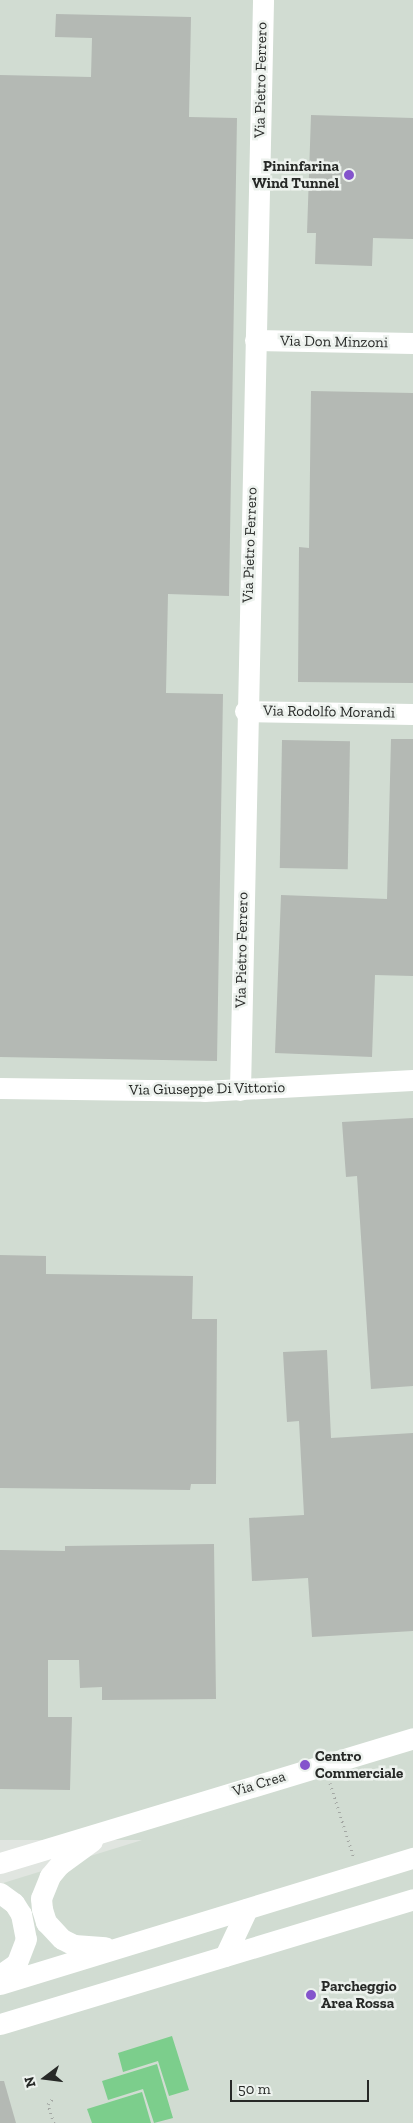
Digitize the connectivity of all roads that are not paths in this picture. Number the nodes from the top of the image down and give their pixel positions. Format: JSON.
{"nodes":[{"id":1,"x":263,"y":0,"type":"edge"},
{"id":2,"x":255,"y":340,"type":"junction"},
{"id":3,"x":413,"y":343,"type":"edge"},
{"id":4,"x":246,"y":711,"type":"junction"},
{"id":5,"x":413,"y":714,"type":"edge"},
{"id":6,"x":413,"y":1080,"type":"edge"},
{"id":7,"x":0,"y":1088,"type":"edge"},
{"id":8,"x":240,"y":1090,"type":"junction"},
{"id":9,"x":413,"y":1738,"type":"edge"},
{"id":10,"x":104,"y":1832,"type":"junction"},
{"id":11,"x":413,"y":1858,"type":"edge"},
{"id":12,"x":0,"y":1863,"type":"edge"},
{"id":13,"x":0,"y":1893,"type":"edge"},
{"id":14,"x":413,"y":1899,"type":"edge"},
{"id":15,"x":247,"y":1909,"type":"junction"},
{"id":16,"x":120,"y":1947,"type":"junction"},
{"id":17,"x":225,"y":1956,"type":"junction"},
{"id":18,"x":0,"y":1975,"type":"edge"},
{"id":19,"x":0,"y":1984,"type":"edge"},
{"id":20,"x":0,"y":2024,"type":"edge"}],
"edges":[{"from":1,"to":2,"type":"street","name":"Via Pietro Ferrero"},
{"from":2,"to":3,"type":"street","name":"Via Don Minzoni"},
{"from":2,"to":4,"type":"street","name":"Via Pietro Ferrero"},
{"from":4,"to":5,"type":"street","name":"Via Rodolfo Morandi"},
{"from":4,"to":8,"type":"street","name":"Via Pietro Ferrero"},
{"from":6,"to":8,"type":"street","name":"Via Giuseppe Di Vittorio"},
{"from":7,"to":8,"type":"street","name":"Via Giuseppe Di Vittorio"},
{"from":9,"to":10,"type":"street","name":"Via Crea"},
{"from":10,"to":12,"type":"street","name":"Via Crea"},
{"from":10,"to":16,"type":"street","name":"Via Crea"},
{"from":11,"to":15,"type":"street","name":"Via Crea"},
{"from":13,"to":18,"type":"street"},
{"from":14,"to":17,"type":"street"},
{"from":15,"to":16,"type":"street","name":"Via Crea"},
{"from":15,"to":17,"type":"street"},
{"from":16,"to":19,"type":"street","name":"Via Crea"},
{"from":17,"to":20,"type":"street"}]}
